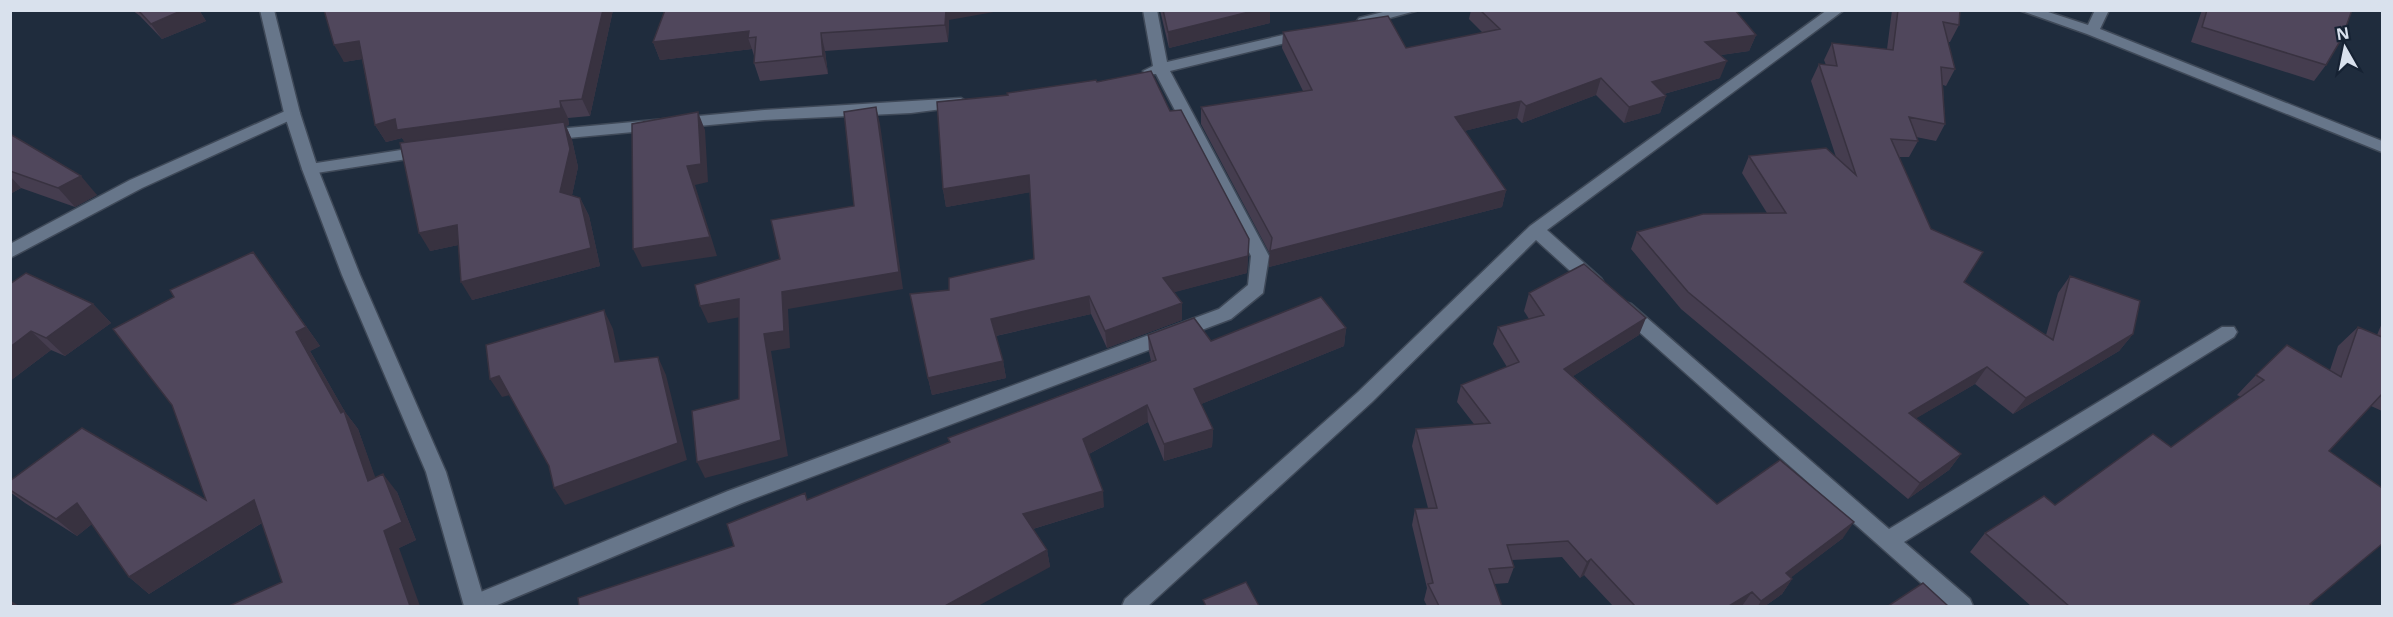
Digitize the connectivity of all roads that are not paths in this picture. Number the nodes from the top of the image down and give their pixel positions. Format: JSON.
{"nodes":[{"id":1,"x":267,"y":10,"type":"edge"},
{"id":2,"x":1150,"y":10,"type":"edge"},
{"id":3,"x":1412,"y":10,"type":"edge"},
{"id":4,"x":1837,"y":10,"type":"edge"},
{"id":5,"x":2026,"y":10,"type":"edge"},
{"id":6,"x":2102,"y":10,"type":"edge"},
{"id":7,"x":1354,"y":23,"type":"edge"},
{"id":8,"x":1320,"y":31,"type":"edge"},
{"id":9,"x":2092,"y":31,"type":"junction"},
{"id":10,"x":1161,"y":69,"type":"junction"},
{"id":11,"x":1138,"y":74,"type":"edge"},
{"id":12,"x":980,"y":101,"type":"edge"},
{"id":13,"x":292,"y":113,"type":"junction"},
{"id":14,"x":533,"y":136,"type":"edge"},
{"id":15,"x":2382,"y":147,"type":"edge"},
{"id":16,"x":439,"y":149,"type":"edge"},
{"id":17,"x":310,"y":169,"type":"junction"},
{"id":18,"x":1536,"y":230,"type":"junction"},
{"id":19,"x":10,"y":252,"type":"edge"},
{"id":20,"x":2228,"y":332,"type":"dead end"},
{"id":21,"x":1888,"y":541,"type":"junction"},
{"id":22,"x":475,"y":606,"type":"edge"},
{"id":23,"x":1133,"y":606,"type":"edge"},
{"id":24,"x":1962,"y":606,"type":"edge"}],
"edges":[{"from":1,"to":13,"type":"street"},
{"from":2,"to":10,"type":"street"},
{"from":3,"to":7,"type":"street"},
{"from":4,"to":18,"type":"street"},
{"from":5,"to":9,"type":"street"},
{"from":6,"to":9,"type":"street"},
{"from":8,"to":10,"type":"street"},
{"from":9,"to":15,"type":"street"},
{"from":10,"to":11,"type":"street"},
{"from":10,"to":22,"type":"street"},
{"from":12,"to":14,"type":"street"},
{"from":13,"to":17,"type":"street"},
{"from":13,"to":19,"type":"street"},
{"from":16,"to":17,"type":"street"},
{"from":17,"to":22,"type":"street"},
{"from":18,"to":21,"type":"street"},
{"from":18,"to":23,"type":"street"},
{"from":20,"to":21,"type":"street"},
{"from":21,"to":24,"type":"street"}]}
